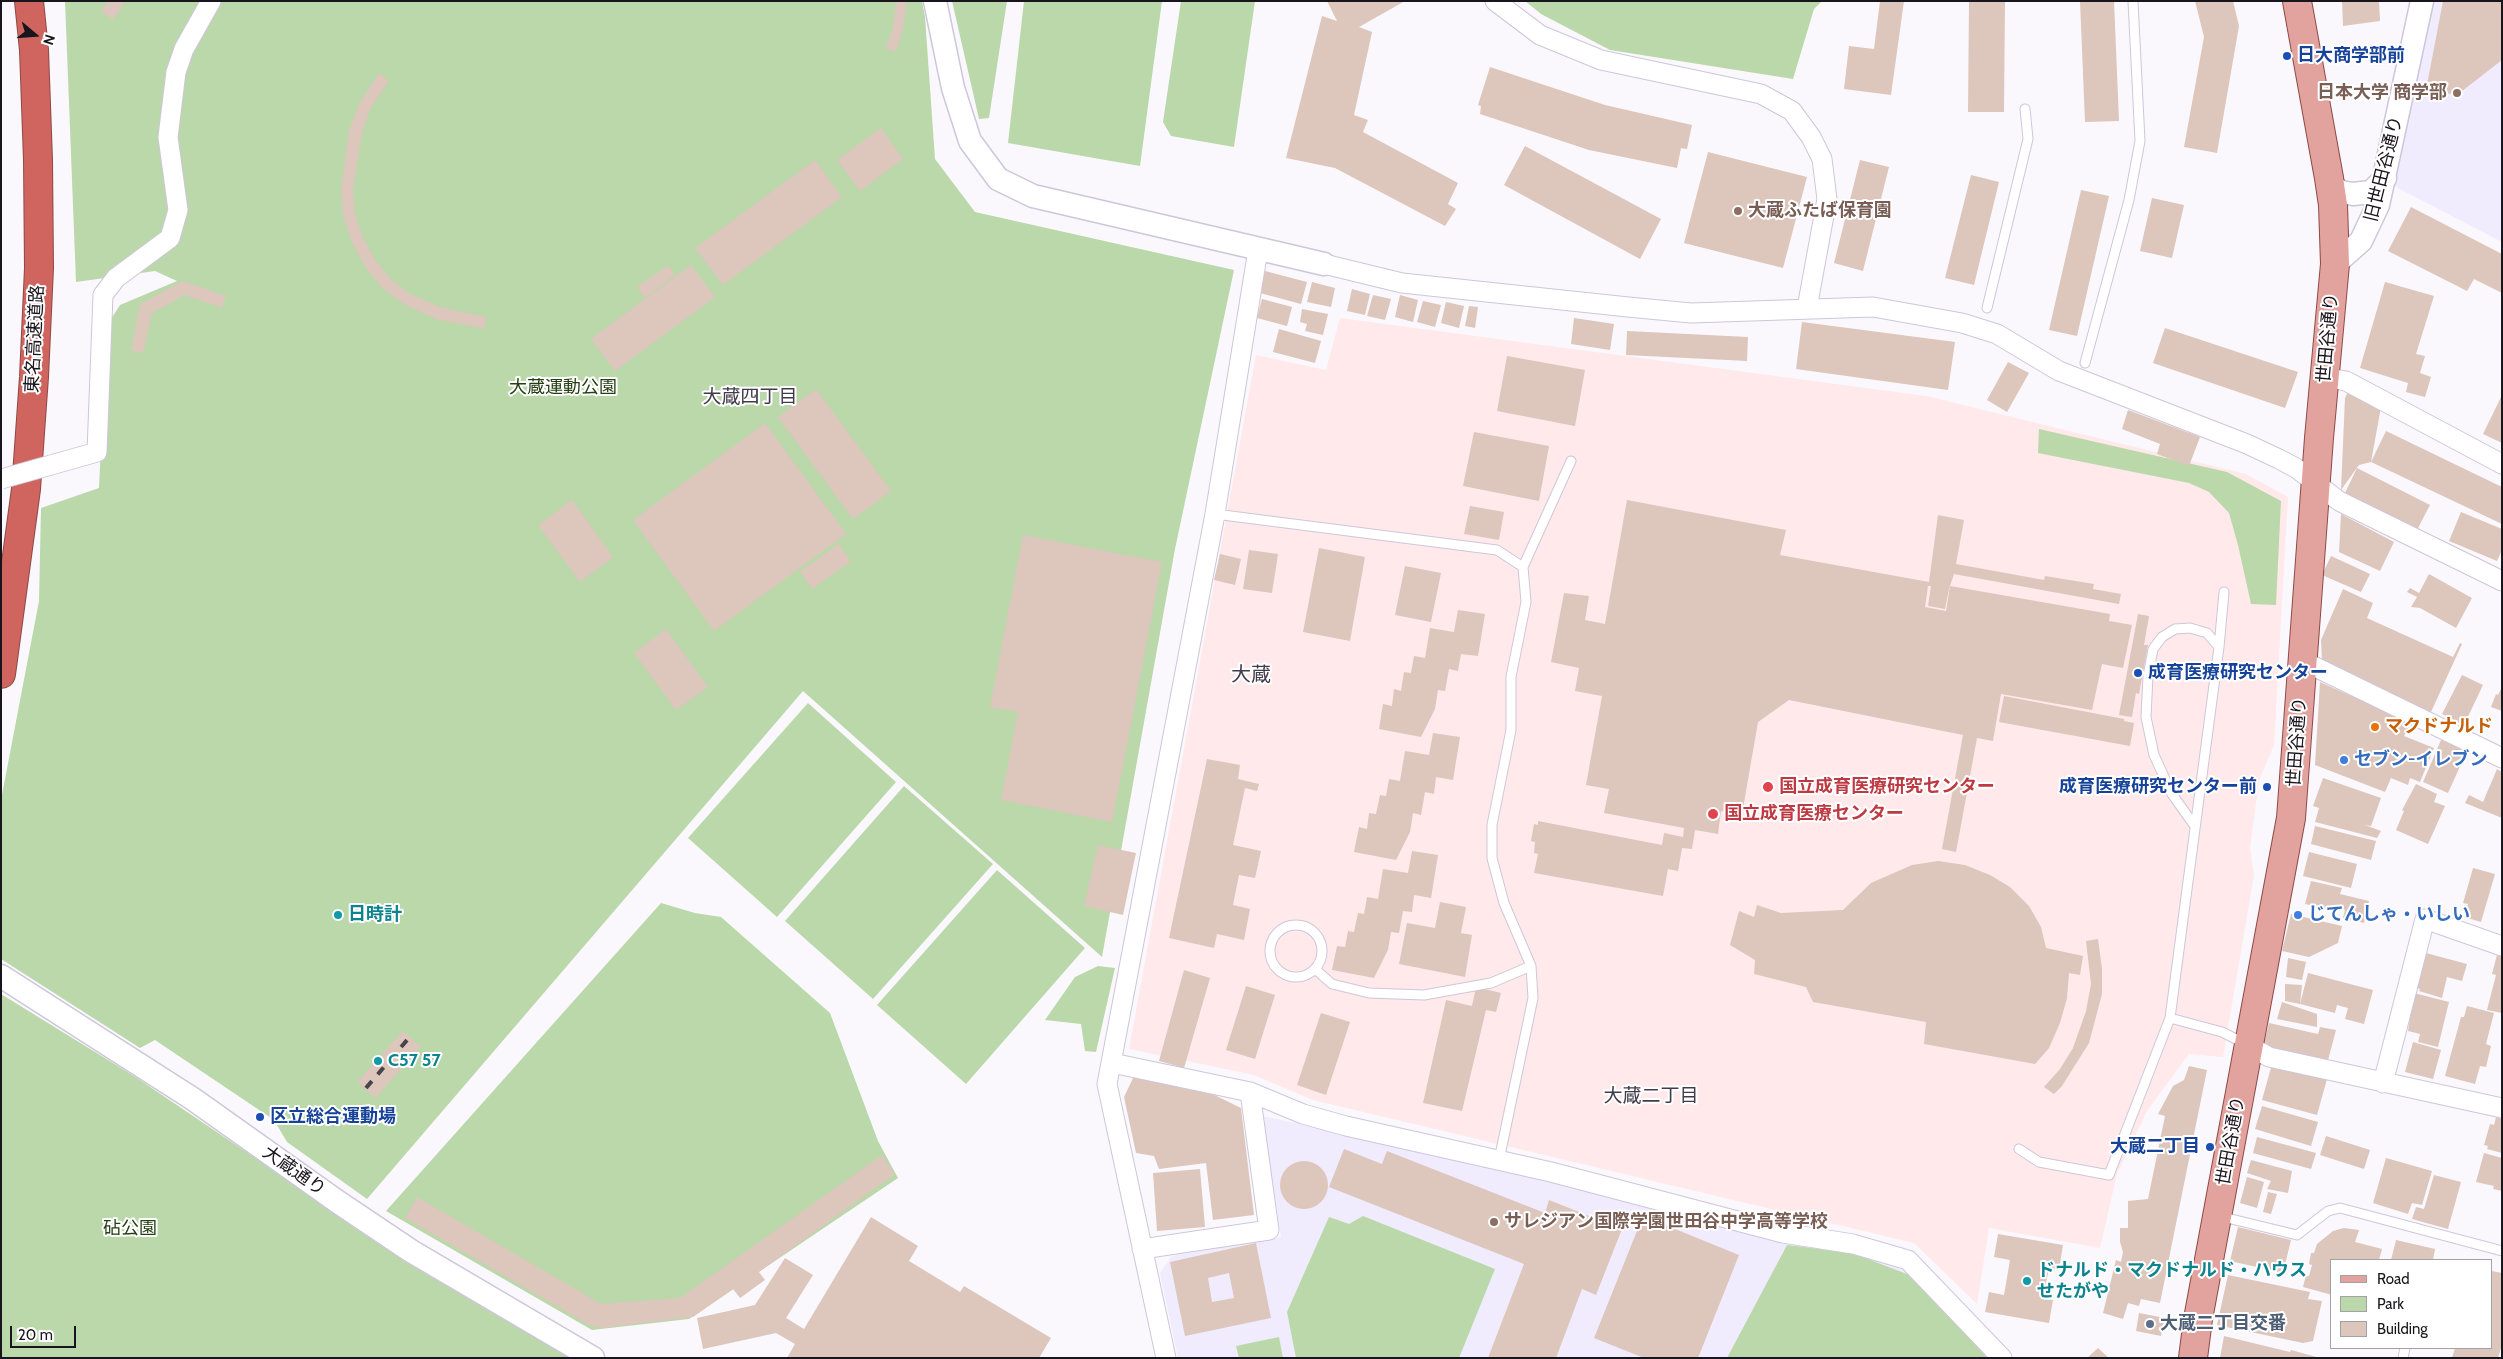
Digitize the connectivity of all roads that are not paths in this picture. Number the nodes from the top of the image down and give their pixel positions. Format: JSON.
{"nodes":[{"id":1,"x":29,"y":1,"type":"edge"},
{"id":2,"x":211,"y":1,"type":"edge"},
{"id":3,"x":935,"y":1,"type":"edge"},
{"id":4,"x":1495,"y":1,"type":"edge"},
{"id":5,"x":2134,"y":1,"type":"edge"},
{"id":6,"x":2297,"y":1,"type":"edge"},
{"id":7,"x":2422,"y":1,"type":"edge"},
{"id":8,"x":2025,"y":109,"type":"dead end"},
{"id":9,"x":2329,"y":178,"type":"junction"},
{"id":10,"x":2385,"y":178,"type":"junction"},
{"id":11,"x":1258,"y":250,"type":"junction"},
{"id":12,"x":1324,"y":264,"type":"joint"},
{"id":13,"x":2335,"y":264,"type":"junction"},
{"id":14,"x":1807,"y":308,"type":"junction"},
{"id":15,"x":1988,"y":308,"type":"dead end"},
{"id":16,"x":2085,"y":363,"type":"dead end"},
{"id":17,"x":2324,"y":377,"type":"junction"},
{"id":18,"x":1571,"y":461,"type":"dead end"},
{"id":19,"x":2502,"y":464,"type":"edge"},
{"id":20,"x":1,"y":479,"type":"edge"},
{"id":21,"x":2315,"y":482,"type":"junction"},
{"id":22,"x":1214,"y":514,"type":"junction"},
{"id":23,"x":1523,"y":567,"type":"junction"},
{"id":24,"x":2502,"y":581,"type":"edge"},
{"id":25,"x":2224,"y":592,"type":"dead end"},
{"id":26,"x":2219,"y":647,"type":"junction"},
{"id":27,"x":2303,"y":662,"type":"junction"},
{"id":28,"x":1,"y":674,"type":"edge"},
{"id":29,"x":2502,"y":758,"type":"edge"},
{"id":30,"x":2194,"y":825,"type":"junction"},
{"id":31,"x":2502,"y":946,"type":"edge"},
{"id":32,"x":1531,"y":966,"type":"junction"},
{"id":33,"x":1315,"y":969,"type":"junction"},
{"id":34,"x":1,"y":976,"type":"edge"},
{"id":35,"x":2170,"y":1018,"type":"junction"},
{"id":36,"x":2248,"y":1045,"type":"junction"},
{"id":37,"x":1112,"y":1063,"type":"junction"},
{"id":38,"x":2383,"y":1082,"type":"junction"},
{"id":39,"x":1250,"y":1092,"type":"junction"},
{"id":40,"x":2502,"y":1108,"type":"edge"},
{"id":41,"x":2019,"y":1149,"type":"dead end"},
{"id":42,"x":1499,"y":1160,"type":"junction"},
{"id":43,"x":2217,"y":1215,"type":"junction"},
{"id":44,"x":1142,"y":1249,"type":"junction"},
{"id":45,"x":2502,"y":1251,"type":"edge"},
{"id":46,"x":593,"y":1358,"type":"edge"},
{"id":47,"x":1166,"y":1358,"type":"edge"},
{"id":48,"x":2002,"y":1358,"type":"edge"},
{"id":49,"x":2193,"y":1358,"type":"edge"}],
"edges":[{"from":1,"to":28,"type":"highway","name":"東名高速道路"},
{"from":2,"to":20,"type":"street","bridge":true},
{"from":3,"to":11,"type":"street"},
{"from":4,"to":14,"type":"street"},
{"from":5,"to":16,"type":"lane"},
{"from":6,"to":9,"type":"main road","name":"世田谷通り"},
{"from":7,"to":10,"type":"street","name":"旧世田谷通り"},
{"from":8,"to":15,"type":"lane"},
{"from":9,"to":10,"type":"street"},
{"from":9,"to":13,"type":"main road","name":"世田谷通り"},
{"from":10,"to":13,"type":"street","name":"旧世田谷通り"},
{"from":11,"to":12,"type":"street"},
{"from":11,"to":22,"type":"street"},
{"from":12,"to":14,"type":"street"},
{"from":13,"to":17,"type":"main road","name":"世田谷通り"},
{"from":14,"to":21,"type":"street"},
{"from":17,"to":19,"type":"street"},
{"from":17,"to":21,"type":"main road","name":"世田谷通り"},
{"from":18,"to":23,"type":"lane"},
{"from":21,"to":24,"type":"street"},
{"from":21,"to":27,"type":"main road","name":"世田谷通り"},
{"from":22,"to":23,"type":"lane"},
{"from":22,"to":37,"type":"street"},
{"from":23,"to":32,"type":"lane"},
{"from":25,"to":26,"type":"lane"},
{"from":26,"to":30,"type":"lane"},
{"from":26,"to":30,"type":"lane"},
{"from":27,"to":29,"type":"street"},
{"from":27,"to":36,"type":"main road","name":"世田谷通り"},
{"from":30,"to":35,"type":"lane"},
{"from":31,"to":38,"type":"street"},
{"from":32,"to":33,"type":"lane"},
{"from":32,"to":42,"type":"lane"},
{"from":33,"to":33,"type":"lane"},
{"from":34,"to":46,"type":"street","name":"大蔵通り"},
{"from":35,"to":36,"type":"lane"},
{"from":35,"to":41,"type":"lane"},
{"from":36,"to":38,"type":"street"},
{"from":36,"to":43,"type":"main road","name":"世田谷通り"},
{"from":37,"to":39,"type":"street"},
{"from":37,"to":44,"type":"street"},
{"from":38,"to":40,"type":"street"},
{"from":39,"to":42,"type":"street"},
{"from":39,"to":44,"type":"street"},
{"from":42,"to":48,"type":"street"},
{"from":43,"to":45,"type":"lane"},
{"from":43,"to":49,"type":"main road","name":"世田谷通り"},
{"from":44,"to":47,"type":"street"}]}
